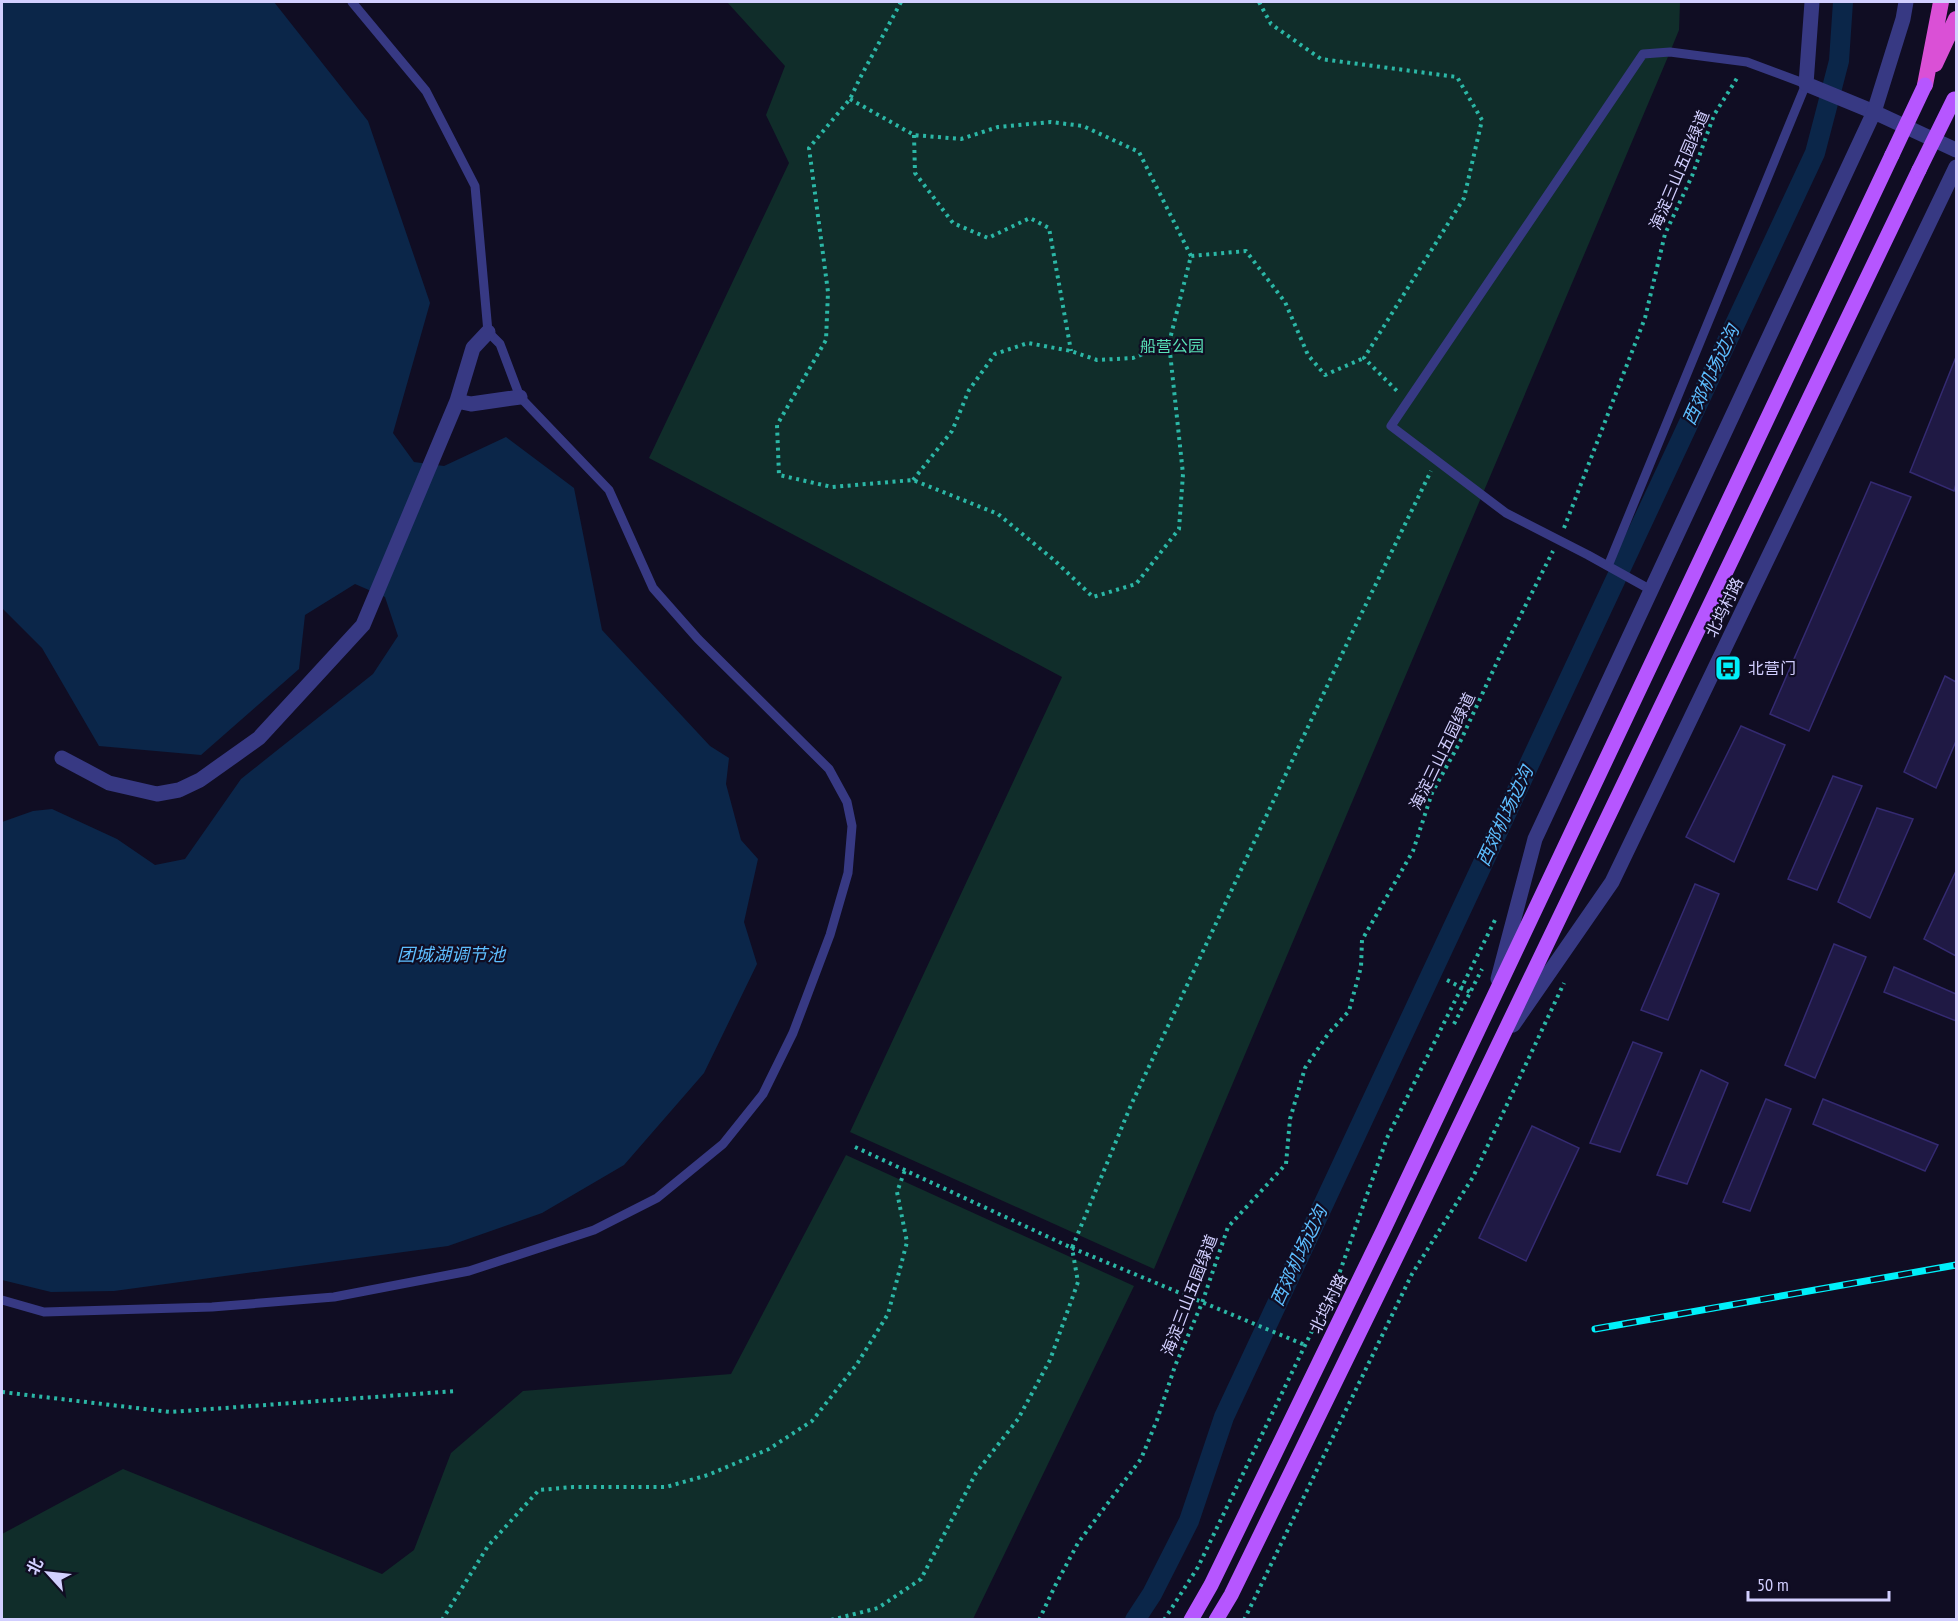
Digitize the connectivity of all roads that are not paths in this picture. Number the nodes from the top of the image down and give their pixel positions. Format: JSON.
{"nodes":[{"id":1,"x":352,"y":2,"type":"edge"},
{"id":2,"x":1812,"y":2,"type":"edge"},
{"id":3,"x":1906,"y":2,"type":"edge"},
{"id":4,"x":1941,"y":2,"type":"edge"},
{"id":5,"x":1956,"y":19,"type":"edge"},
{"id":6,"x":1806,"y":84,"type":"junction"},
{"id":7,"x":1925,"y":85,"type":"junction"},
{"id":8,"x":1956,"y":96,"type":"edge"},
{"id":9,"x":1874,"y":112,"type":"junction"},
{"id":10,"x":1956,"y":150,"type":"edge"},
{"id":11,"x":1956,"y":167,"type":"edge"},
{"id":12,"x":488,"y":332,"type":"junction"},
{"id":13,"x":520,"y":397,"type":"junction"},
{"id":14,"x":457,"y":401,"type":"junction"},
{"id":15,"x":1609,"y":567,"type":"junction"},
{"id":16,"x":1651,"y":590,"type":"junction"},
{"id":17,"x":62,"y":758,"type":"dead end"},
{"id":18,"x":1493,"y":999,"type":"junction"},
{"id":19,"x":1497,"y":1047,"type":"junction"},
{"id":20,"x":2,"y":1300,"type":"edge"},
{"id":21,"x":1191,"y":1620,"type":"edge"},
{"id":22,"x":1216,"y":1620,"type":"edge"}],
"edges":[{"from":1,"to":12,"type":"lane"},
{"from":2,"to":6,"type":"street"},
{"from":3,"to":9,"type":"street","name":"北坞村路"},
{"from":4,"to":7,"type":"highway"},
{"from":5,"to":7,"type":"highway"},
{"from":6,"to":9,"type":"street"},
{"from":6,"to":15,"type":"lane"},
{"from":6,"to":15,"type":"lane"},
{"from":7,"to":18,"type":"main road","name":"北坞村路","bridge":true},
{"from":8,"to":19,"type":"main road","name":"北坞村路","bridge":true},
{"from":9,"to":10,"type":"street"},
{"from":9,"to":16,"type":"street","name":"北坞村路"},
{"from":11,"to":19,"type":"street","name":"北坞村路"},
{"from":12,"to":13,"type":"lane"},
{"from":12,"to":14,"type":"street"},
{"from":13,"to":14,"type":"street"},
{"from":13,"to":20,"type":"lane"},
{"from":14,"to":17,"type":"street"},
{"from":15,"to":16,"type":"lane"},
{"from":16,"to":18,"type":"street","name":"北坞村路"},
{"from":18,"to":21,"type":"main road","name":"北坞村路"},
{"from":19,"to":22,"type":"main road","name":"北坞村路"}]}
